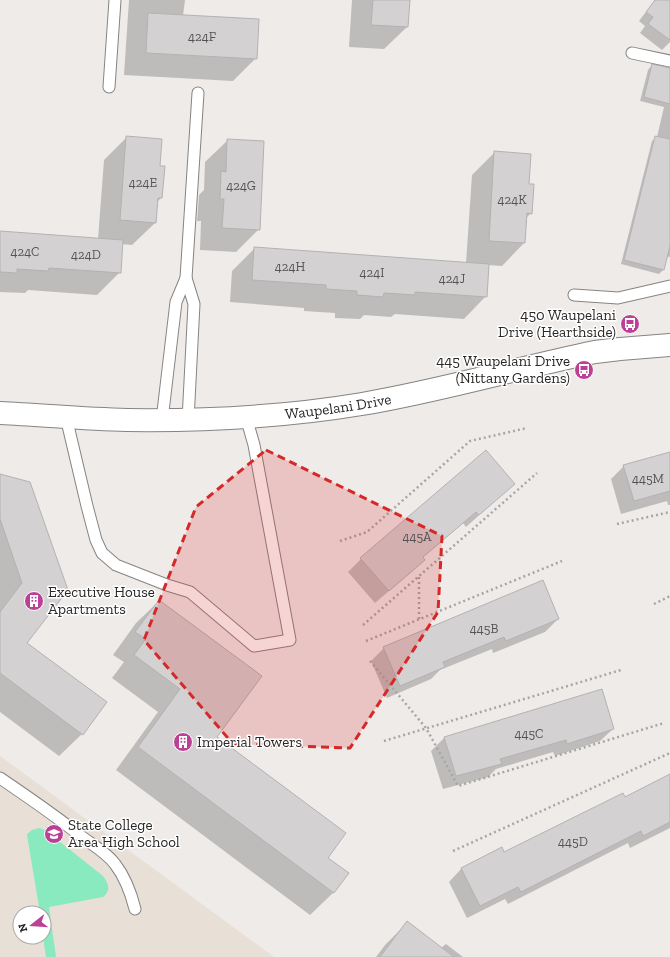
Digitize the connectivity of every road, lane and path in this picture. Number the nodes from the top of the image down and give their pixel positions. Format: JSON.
{"nodes":[{"id":1,"x":115,"y":0,"type":"edge"},
{"id":2,"x":632,"y":53,"type":"dead end"},
{"id":3,"x":670,"y":61,"type":"edge"},
{"id":4,"x":109,"y":87,"type":"dead end"},
{"id":5,"x":198,"y":93,"type":"dead end"},
{"id":6,"x":186,"y":278,"type":"junction"},
{"id":7,"x":670,"y":286,"type":"edge"},
{"id":8,"x":574,"y":295,"type":"dead end"},
{"id":9,"x":670,"y":345,"type":"edge"},
{"id":10,"x":0,"y":412,"type":"edge"},
{"id":11,"x":66,"y":417,"type":"junction"},
{"id":12,"x":246,"y":417,"type":"junction"},
{"id":13,"x":162,"y":420,"type":"junction"},
{"id":14,"x":188,"y":420,"type":"junction"},
{"id":15,"x":527,"y":428,"type":"dead end"},
{"id":16,"x":537,"y":473,"type":"dead end"},
{"id":17,"x":670,"y":512,"type":"edge"},
{"id":18,"x":617,"y":524,"type":"dead end"},
{"id":19,"x":340,"y":541,"type":"dead end"},
{"id":20,"x":562,"y":561,"type":"dead end"},
{"id":21,"x":419,"y":575,"type":"junction"},
{"id":22,"x":670,"y":596,"type":"edge"},
{"id":23,"x":654,"y":604,"type":"dead end"},
{"id":24,"x":419,"y":619,"type":"junction"},
{"id":25,"x":363,"y":625,"type":"dead end"},
{"id":26,"x":366,"y":641,"type":"dead end"},
{"id":27,"x":370,"y":662,"type":"dead end"},
{"id":28,"x":621,"y":670,"type":"dead end"},
{"id":29,"x":664,"y":723,"type":"dead end"},
{"id":30,"x":426,"y":728,"type":"junction"},
{"id":31,"x":384,"y":741,"type":"dead end"},
{"id":32,"x":670,"y":754,"type":"edge"},
{"id":33,"x":0,"y":778,"type":"edge"},
{"id":34,"x":453,"y":851,"type":"dead end"},
{"id":35,"x":135,"y":909,"type":"dead end"}],
"edges":[{"from":1,"to":4,"type":"lane"},
{"from":2,"to":3,"type":"lane"},
{"from":5,"to":6,"type":"lane"},
{"from":6,"to":13,"type":"lane"},
{"from":6,"to":14,"type":"lane"},
{"from":7,"to":8,"type":"lane"},
{"from":9,"to":12,"type":"street","name":"Waupelani Drive"},
{"from":10,"to":11,"type":"street","name":"Waupelani Drive"},
{"from":11,"to":12,"type":"lane"},
{"from":11,"to":13,"type":"street","name":"Waupelani Drive"},
{"from":12,"to":14,"type":"street","name":"Waupelani Drive"},
{"from":13,"to":14,"type":"street","name":"Waupelani Drive"},
{"from":15,"to":19,"type":"path"},
{"from":16,"to":21,"type":"path"},
{"from":17,"to":18,"type":"path"},
{"from":20,"to":24,"type":"path"},
{"from":21,"to":24,"type":"path"},
{"from":21,"to":25,"type":"path"},
{"from":22,"to":23,"type":"path"},
{"from":24,"to":26,"type":"path"},
{"from":27,"to":30,"type":"path"},
{"from":28,"to":30,"type":"path"},
{"from":29,"to":30,"type":"path"},
{"from":30,"to":31,"type":"path"},
{"from":32,"to":34,"type":"path"},
{"from":33,"to":35,"type":"lane"}]}
